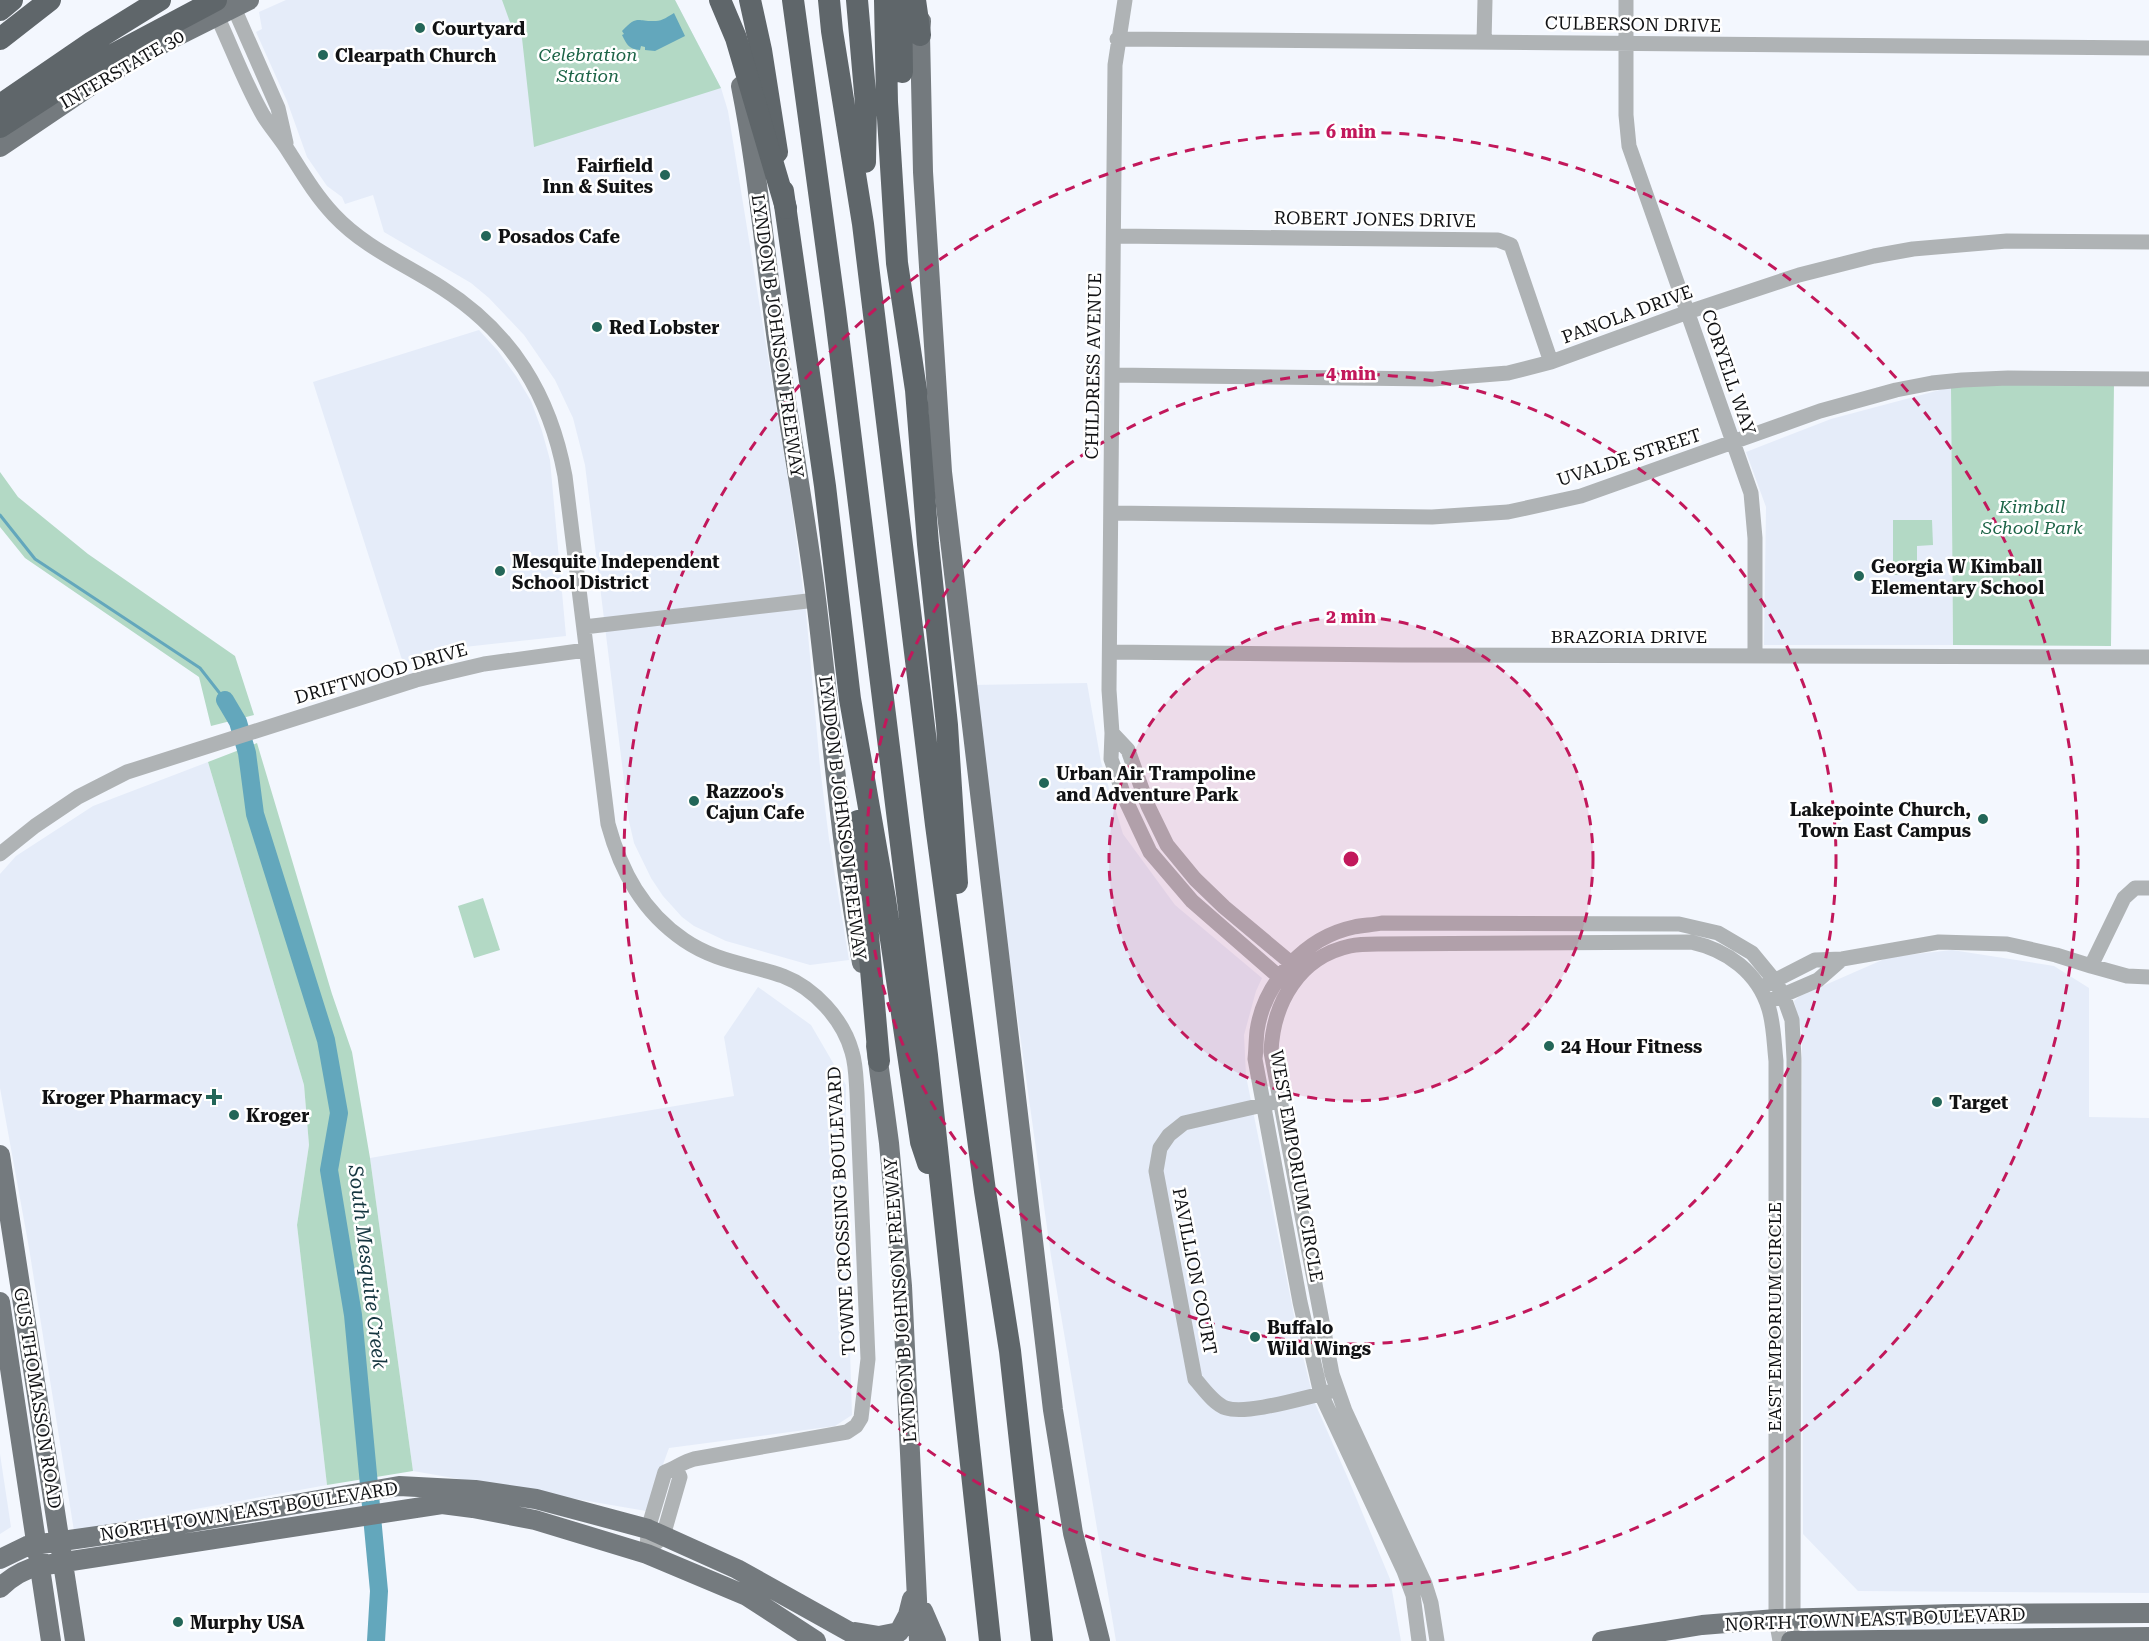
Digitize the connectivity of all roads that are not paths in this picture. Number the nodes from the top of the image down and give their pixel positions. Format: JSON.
{"nodes":[{"id":1,"x":12,"y":0,"type":"edge"},
{"id":2,"x":50,"y":0,"type":"edge"},
{"id":3,"x":160,"y":0,"type":"edge"},
{"id":4,"x":720,"y":0,"type":"edge"},
{"id":5,"x":729,"y":0,"type":"edge"},
{"id":6,"x":750,"y":0,"type":"edge"},
{"id":7,"x":786,"y":0,"type":"edge"},
{"id":8,"x":829,"y":0,"type":"edge"},
{"id":9,"x":857,"y":0,"type":"edge"},
{"id":10,"x":885,"y":0,"type":"edge"},
{"id":11,"x":901,"y":0,"type":"edge"},
{"id":12,"x":915,"y":0,"type":"edge"},
{"id":13,"x":924,"y":0,"type":"edge"},
{"id":14,"x":1125,"y":0,"type":"edge"},
{"id":15,"x":1485,"y":0,"type":"edge"},
{"id":16,"x":1626,"y":0,"type":"edge"},
{"id":17,"x":224,"y":6,"type":"edge"},
{"id":18,"x":0,"y":10,"type":"edge"},
{"id":19,"x":795,"y":10,"type":"edge"},
{"id":20,"x":920,"y":35,"type":"junction"},
{"id":21,"x":0,"y":39,"type":"edge"},
{"id":22,"x":1117,"y":39,"type":"junction"},
{"id":23,"x":1484,"y":42,"type":"junction"},
{"id":24,"x":1626,"y":44,"type":"junction"},
{"id":25,"x":732,"y":45,"type":"junction"},
{"id":26,"x":2149,"y":48,"type":"edge"},
{"id":27,"x":0,"y":105,"type":"edge"},
{"id":28,"x":0,"y":127,"type":"edge"},
{"id":29,"x":0,"y":147,"type":"edge"},
{"id":30,"x":786,"y":208,"type":"junction"},
{"id":31,"x":863,"y":224,"type":"junction"},
{"id":32,"x":1114,"y":236,"type":"junction"},
{"id":33,"x":2149,"y":242,"type":"edge"},
{"id":34,"x":904,"y":304,"type":"junction"},
{"id":35,"x":1688,"y":312,"type":"junction"},
{"id":36,"x":1551,"y":362,"type":"junction"},
{"id":37,"x":1113,"y":375,"type":"junction"},
{"id":38,"x":2149,"y":379,"type":"edge"},
{"id":39,"x":1732,"y":443,"type":"junction"},
{"id":40,"x":1111,"y":513,"type":"junction"},
{"id":41,"x":816,"y":600,"type":"junction"},
{"id":42,"x":584,"y":627,"type":"junction"},
{"id":43,"x":586,"y":650,"type":"junction"},
{"id":44,"x":1110,"y":652,"type":"junction"},
{"id":45,"x":1755,"y":655,"type":"junction"},
{"id":46,"x":2149,"y":657,"type":"edge"},
{"id":47,"x":854,"y":727,"type":"junction"},
{"id":48,"x":1112,"y":733,"type":"junction"},
{"id":49,"x":0,"y":854,"type":"edge"},
{"id":50,"x":1197,"y":881,"type":"junction"},
{"id":51,"x":2149,"y":888,"type":"edge"},
{"id":52,"x":1183,"y":892,"type":"junction"},
{"id":53,"x":1487,"y":924,"type":"junction"},
{"id":54,"x":1613,"y":924,"type":"junction"},
{"id":55,"x":1613,"y":942,"type":"junction"},
{"id":56,"x":1487,"y":943,"type":"junction"},
{"id":57,"x":1842,"y":959,"type":"junction"},
{"id":58,"x":956,"y":964,"type":"junction"},
{"id":59,"x":2091,"y":966,"type":"junction"},
{"id":60,"x":1297,"y":968,"type":"junction"},
{"id":61,"x":2149,"y":977,"type":"edge"},
{"id":62,"x":1775,"y":981,"type":"junction"},
{"id":63,"x":1285,"y":982,"type":"junction"},
{"id":64,"x":1758,"y":988,"type":"junction"},
{"id":65,"x":1783,"y":995,"type":"junction"},
{"id":66,"x":1766,"y":1002,"type":"junction"},
{"id":67,"x":879,"y":1061,"type":"junction"},
{"id":68,"x":1280,"y":1101,"type":"junction"},
{"id":69,"x":1264,"y":1105,"type":"junction"},
{"id":70,"x":1776,"y":1131,"type":"junction"},
{"id":71,"x":1793,"y":1131,"type":"junction"},
{"id":72,"x":0,"y":1155,"type":"edge"},
{"id":73,"x":3,"y":1202,"type":"edge"},
{"id":74,"x":945,"y":1211,"type":"junction"},
{"id":75,"x":1308,"y":1246,"type":"junction"},
{"id":76,"x":1291,"y":1250,"type":"junction"},
{"id":77,"x":1793,"y":1288,"type":"junction"},
{"id":78,"x":1775,"y":1289,"type":"junction"},
{"id":79,"x":0,"y":1302,"type":"edge"},
{"id":80,"x":1338,"y":1391,"type":"junction"},
{"id":81,"x":1321,"y":1394,"type":"junction"},
{"id":82,"x":1775,"y":1415,"type":"junction"},
{"id":83,"x":1793,"y":1416,"type":"junction"},
{"id":84,"x":528,"y":1497,"type":"junction"},
{"id":85,"x":1382,"y":1507,"type":"junction"},
{"id":86,"x":222,"y":1516,"type":"junction"},
{"id":87,"x":525,"y":1519,"type":"junction"},
{"id":88,"x":656,"y":1532,"type":"junction"},
{"id":89,"x":219,"y":1539,"type":"junction"},
{"id":90,"x":60,"y":1541,"type":"junction"},
{"id":91,"x":36,"y":1545,"type":"junction"},
{"id":92,"x":647,"y":1554,"type":"junction"},
{"id":93,"x":0,"y":1559,"type":"edge"},
{"id":94,"x":63,"y":1563,"type":"junction"},
{"id":95,"x":39,"y":1566,"type":"junction"},
{"id":96,"x":0,"y":1588,"type":"edge"},
{"id":97,"x":917,"y":1590,"type":"junction"},
{"id":98,"x":2149,"y":1612,"type":"edge"},
{"id":99,"x":2060,"y":1613,"type":"junction"},
{"id":100,"x":1784,"y":1619,"type":"junction"},
{"id":101,"x":846,"y":1630,"type":"junction"},
{"id":102,"x":2149,"y":1637,"type":"edge"},
{"id":103,"x":2064,"y":1638,"type":"junction"},
{"id":104,"x":1099,"y":1639,"type":"edge"},
{"id":105,"x":51,"y":1641,"type":"edge"},
{"id":106,"x":75,"y":1641,"type":"edge"},
{"id":107,"x":816,"y":1641,"type":"edge"},
{"id":108,"x":866,"y":1641,"type":"edge"},
{"id":109,"x":919,"y":1641,"type":"edge"},
{"id":110,"x":936,"y":1641,"type":"edge"},
{"id":111,"x":990,"y":1641,"type":"edge"},
{"id":112,"x":1042,"y":1641,"type":"edge"},
{"id":113,"x":1419,"y":1641,"type":"edge"},
{"id":114,"x":1437,"y":1641,"type":"edge"},
{"id":115,"x":1602,"y":1641,"type":"edge"},
{"id":116,"x":1780,"y":1641,"type":"edge"},
{"id":117,"x":1791,"y":1641,"type":"edge"},
{"id":118,"x":1796,"y":1641,"type":"edge"}],
"edges":[{"from":1,"to":18,"type":"highway"},
{"from":2,"to":21,"type":"highway"},
{"from":3,"to":27,"type":"highway"},
{"from":4,"to":25,"type":"main road","name":"LYNDON B JOHNSON FREEWAY"},
{"from":4,"to":30,"type":"highway","bridge":true},
{"from":5,"to":25,"type":"highway"},
{"from":6,"to":30,"type":"highway","bridge":true},
{"from":7,"to":19,"type":"highway"},
{"from":8,"to":31,"type":"highway"},
{"from":9,"to":31,"type":"highway"},
{"from":10,"to":34,"type":"highway"},
{"from":11,"to":34,"type":"highway"},
{"from":12,"to":20,"type":"highway"},
{"from":13,"to":20,"type":"main road"},
{"from":14,"to":22,"type":"street","name":"CHILDRESS AVENUE"},
{"from":15,"to":23,"type":"street"},
{"from":16,"to":24,"type":"street","name":"CORYELL WAY"},
{"from":17,"to":28,"type":"highway"},
{"from":17,"to":29,"type":"main road","name":"INTERSTATE 30"},
{"from":17,"to":42,"type":"street","name":"TOWNE CROSSING BOULEVARD"},
{"from":19,"to":74,"type":"highway"},
{"from":20,"to":104,"type":"main road"},
{"from":22,"to":23,"type":"street","name":"CULBERSON DRIVE"},
{"from":22,"to":32,"type":"street","name":"CHILDRESS AVENUE"},
{"from":23,"to":24,"type":"street","name":"CULBERSON DRIVE"},
{"from":24,"to":26,"type":"street","name":"CULBERSON DRIVE"},
{"from":24,"to":35,"type":"street","name":"CORYELL WAY"},
{"from":25,"to":41,"type":"main road","name":"LYNDON B JOHNSON FREEWAY"},
{"from":30,"to":47,"type":"highway"},
{"from":31,"to":58,"type":"highway"},
{"from":32,"to":36,"type":"street","name":"ROBERT JONES DRIVE"},
{"from":32,"to":37,"type":"street","name":"CHILDRESS AVENUE"},
{"from":33,"to":35,"type":"street","name":"PANOLA DRIVE"},
{"from":34,"to":58,"type":"highway"},
{"from":35,"to":36,"type":"street","name":"PANOLA DRIVE"},
{"from":35,"to":39,"type":"street","name":"CORYELL WAY"},
{"from":36,"to":37,"type":"street","name":"PANOLA DRIVE"},
{"from":37,"to":40,"type":"street","name":"CHILDRESS AVENUE"},
{"from":38,"to":39,"type":"street","name":"UVALDE STREET"},
{"from":39,"to":40,"type":"street","name":"UVALDE STREET"},
{"from":39,"to":45,"type":"street","name":"CORYELL WAY"},
{"from":40,"to":44,"type":"street","name":"CHILDRESS AVENUE"},
{"from":41,"to":42,"type":"street"},
{"from":41,"to":67,"type":"main road","name":"LYNDON B JOHNSON FREEWAY"},
{"from":42,"to":43,"type":"street","name":"TOWNE CROSSING BOULEVARD"},
{"from":43,"to":49,"type":"street","name":"DRIFTWOOD DRIVE"},
{"from":43,"to":88,"type":"street","name":"TOWNE CROSSING BOULEVARD"},
{"from":44,"to":45,"type":"street","name":"BRAZORIA DRIVE"},
{"from":44,"to":48,"type":"street","name":"CHILDRESS AVENUE"},
{"from":45,"to":46,"type":"street","name":"BRAZORIA DRIVE"},
{"from":47,"to":67,"type":"highway"},
{"from":47,"to":74,"type":"highway"},
{"from":48,"to":50,"type":"street"},
{"from":48,"to":52,"type":"street","name":"CHILDRESS AVENUE"},
{"from":50,"to":52,"type":"street"},
{"from":50,"to":60,"type":"street"},
{"from":51,"to":59,"type":"street"},
{"from":52,"to":63,"type":"street","name":"CHILDRESS AVENUE"},
{"from":53,"to":54,"type":"street","name":"WEST EMPORIUM CIRCLE"},
{"from":53,"to":56,"type":"street"},
{"from":53,"to":60,"type":"street","name":"WEST EMPORIUM CIRCLE"},
{"from":54,"to":55,"type":"street"},
{"from":54,"to":62,"type":"street","name":"WEST EMPORIUM CIRCLE"},
{"from":55,"to":56,"type":"street","name":"WEST EMPORIUM CIRCLE"},
{"from":55,"to":64,"type":"street","name":"WEST EMPORIUM CIRCLE"},
{"from":56,"to":60,"type":"street","name":"WEST EMPORIUM CIRCLE"},
{"from":57,"to":59,"type":"street"},
{"from":57,"to":62,"type":"street"},
{"from":57,"to":65,"type":"street"},
{"from":58,"to":112,"type":"highway"},
{"from":59,"to":61,"type":"street"},
{"from":60,"to":63,"type":"street","name":"WEST EMPORIUM CIRCLE"},
{"from":62,"to":64,"type":"street"},
{"from":62,"to":65,"type":"street","name":"WEST EMPORIUM CIRCLE"},
{"from":63,"to":68,"type":"street","name":"WEST EMPORIUM CIRCLE"},
{"from":63,"to":69,"type":"street","name":"WEST EMPORIUM CIRCLE"},
{"from":64,"to":66,"type":"street","name":"WEST EMPORIUM CIRCLE"},
{"from":65,"to":66,"type":"street"},
{"from":65,"to":71,"type":"street","name":"EAST EMPORIUM CIRCLE"},
{"from":66,"to":70,"type":"street","name":"EAST EMPORIUM CIRCLE"},
{"from":67,"to":97,"type":"main road","name":"LYNDON B JOHNSON FREEWAY"},
{"from":68,"to":69,"type":"street","name":"PAVILLION COURT"},
{"from":68,"to":75,"type":"street","name":"WEST EMPORIUM CIRCLE"},
{"from":69,"to":76,"type":"street","name":"WEST EMPORIUM CIRCLE"},
{"from":69,"to":81,"type":"street","name":"PAVILLION COURT"},
{"from":70,"to":71,"type":"street"},
{"from":70,"to":78,"type":"street","name":"EAST EMPORIUM CIRCLE"},
{"from":71,"to":77,"type":"street","name":"EAST EMPORIUM CIRCLE"},
{"from":72,"to":73,"type":"main road","name":"GUS THOMASSON ROAD"},
{"from":73,"to":90,"type":"main road","name":"GUS THOMASSON ROAD"},
{"from":74,"to":111,"type":"highway"},
{"from":75,"to":76,"type":"street"},
{"from":75,"to":80,"type":"street","name":"WEST EMPORIUM CIRCLE"},
{"from":76,"to":81,"type":"street","name":"WEST EMPORIUM CIRCLE"},
{"from":77,"to":78,"type":"street"},
{"from":77,"to":83,"type":"street","name":"EAST EMPORIUM CIRCLE"},
{"from":78,"to":82,"type":"street","name":"EAST EMPORIUM CIRCLE"},
{"from":79,"to":91,"type":"main road","name":"GUS THOMASSON ROAD"},
{"from":80,"to":81,"type":"street","name":"PAVILLION COURT"},
{"from":80,"to":85,"type":"street","name":"WEST EMPORIUM CIRCLE"},
{"from":81,"to":85,"type":"street","name":"WEST EMPORIUM CIRCLE"},
{"from":82,"to":83,"type":"street"},
{"from":82,"to":100,"type":"street","name":"EAST EMPORIUM CIRCLE"},
{"from":83,"to":100,"type":"street","name":"EAST EMPORIUM CIRCLE"},
{"from":84,"to":86,"type":"main road","name":"NORTH TOWN EAST BOULEVARD"},
{"from":84,"to":87,"type":"main road"},
{"from":84,"to":88,"type":"main road","name":"NORTH TOWN EAST BOULEVARD"},
{"from":85,"to":113,"type":"street","name":"WEST EMPORIUM CIRCLE"},
{"from":85,"to":114,"type":"street","name":"WEST EMPORIUM CIRCLE"},
{"from":86,"to":89,"type":"main road"},
{"from":86,"to":90,"type":"main road","name":"NORTH TOWN EAST BOULEVARD"},
{"from":87,"to":89,"type":"main road","name":"NORTH TOWN EAST BOULEVARD"},
{"from":87,"to":92,"type":"main road","name":"NORTH TOWN EAST BOULEVARD"},
{"from":88,"to":92,"type":"street","name":"TOWNE CROSSING BOULEVARD"},
{"from":88,"to":101,"type":"main road","name":"NORTH TOWN EAST BOULEVARD"},
{"from":89,"to":94,"type":"main road","name":"NORTH TOWN EAST BOULEVARD"},
{"from":90,"to":91,"type":"main road","name":"NORTH TOWN EAST BOULEVARD"},
{"from":90,"to":94,"type":"main road","name":"GUS THOMASSON ROAD"},
{"from":91,"to":93,"type":"main road","name":"NORTH TOWN EAST BOULEVARD"},
{"from":91,"to":95,"type":"main road","name":"GUS THOMASSON ROAD"},
{"from":92,"to":107,"type":"main road","name":"NORTH TOWN EAST BOULEVARD"},
{"from":94,"to":95,"type":"main road","name":"NORTH TOWN EAST BOULEVARD"},
{"from":94,"to":106,"type":"main road","name":"GUS THOMASSON ROAD"},
{"from":95,"to":96,"type":"main road","name":"NORTH TOWN EAST BOULEVARD"},
{"from":95,"to":105,"type":"main road","name":"GUS THOMASSON ROAD"},
{"from":97,"to":101,"type":"main road"},
{"from":97,"to":109,"type":"main road","name":"LYNDON B JOHNSON FREEWAY"},
{"from":97,"to":110,"type":"main road"},
{"from":98,"to":99,"type":"main road","name":"NORTH TOWN EAST BOULEVARD"},
{"from":99,"to":100,"type":"main road","name":"NORTH TOWN EAST BOULEVARD"},
{"from":99,"to":103,"type":"main road"},
{"from":100,"to":115,"type":"main road","name":"NORTH TOWN EAST BOULEVARD"},
{"from":100,"to":116,"type":"street","name":"EAST EMPORIUM CIRCLE"},
{"from":100,"to":118,"type":"street","name":"EAST EMPORIUM CIRCLE"},
{"from":101,"to":108,"type":"main road","name":"NORTH TOWN EAST BOULEVARD"},
{"from":102,"to":103,"type":"main road","name":"NORTH TOWN EAST BOULEVARD"},
{"from":103,"to":118,"type":"main road","name":"NORTH TOWN EAST BOULEVARD"},
{"from":117,"to":118,"type":"main road","name":"NORTH TOWN EAST BOULEVARD"}]}
